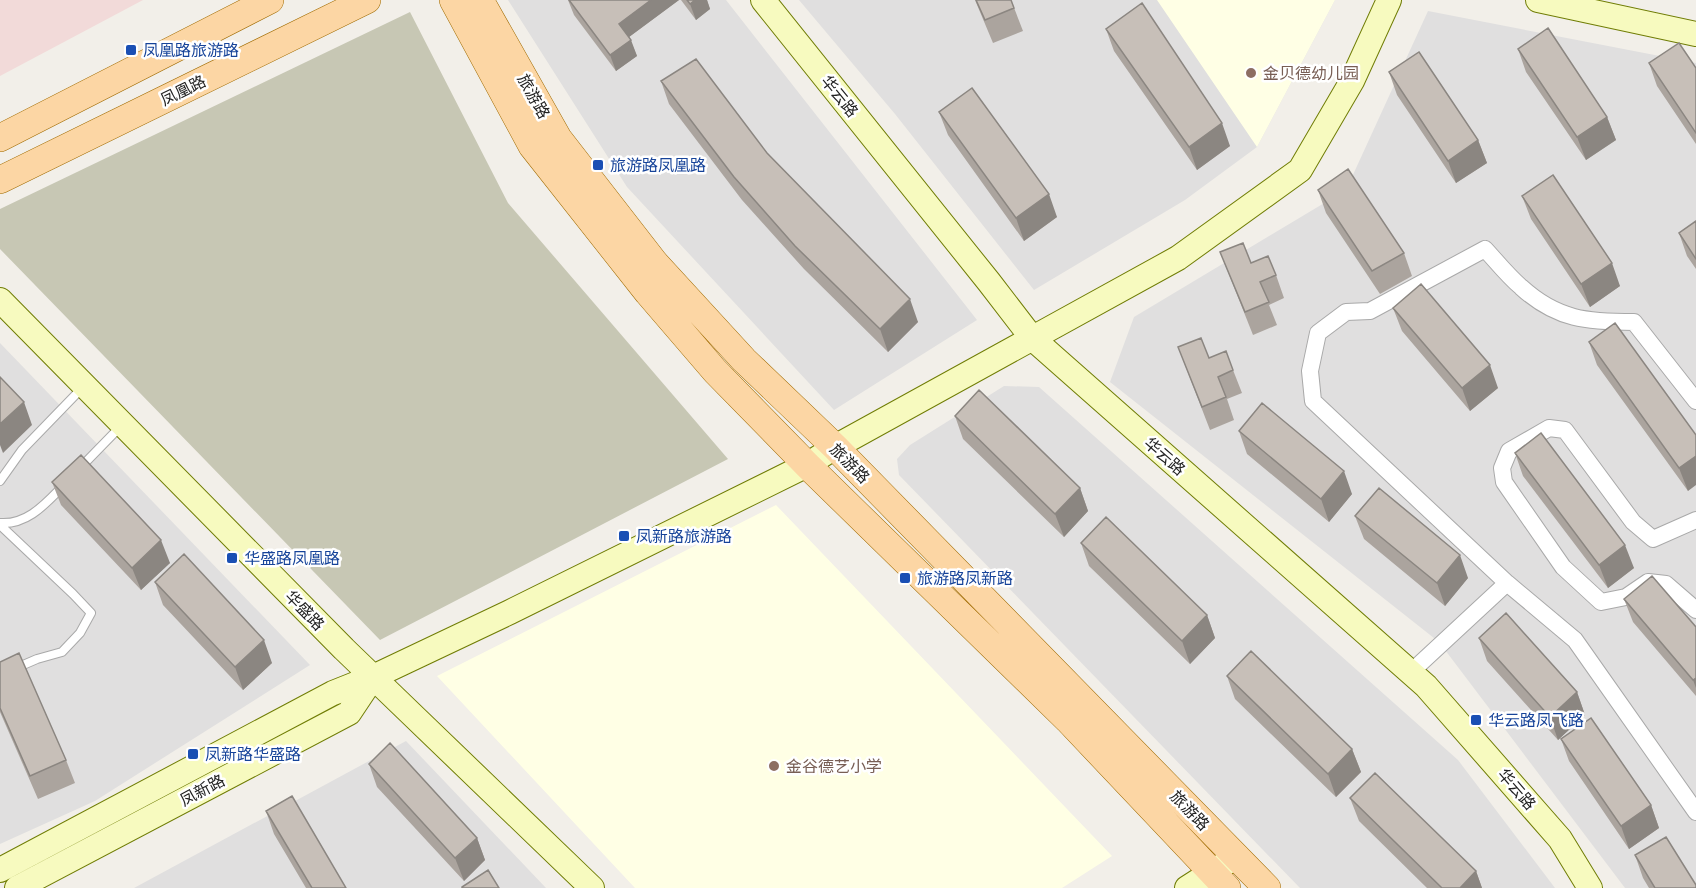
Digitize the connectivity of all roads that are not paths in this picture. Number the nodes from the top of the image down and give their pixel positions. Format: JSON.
{"nodes":[{"id":1,"x":270,"y":0,"type":"edge"},
{"id":2,"x":367,"y":0,"type":"edge"},
{"id":3,"x":453,"y":0,"type":"edge"},
{"id":4,"x":480,"y":0,"type":"edge"},
{"id":5,"x":763,"y":0,"type":"edge"},
{"id":6,"x":1389,"y":0,"type":"edge"},
{"id":7,"x":1538,"y":0,"type":"edge"},
{"id":8,"x":1696,"y":34,"type":"edge"},
{"id":9,"x":0,"y":138,"type":"edge"},
{"id":10,"x":0,"y":180,"type":"edge"},
{"id":11,"x":0,"y":300,"type":"edge"},
{"id":12,"x":1032,"y":338,"type":"junction"},
{"id":13,"x":84,"y":386,"type":"junction"},
{"id":14,"x":1696,"y":400,"type":"edge"},
{"id":15,"x":123,"y":424,"type":"junction"},
{"id":16,"x":835,"y":447,"type":"junction"},
{"id":17,"x":807,"y":465,"type":"junction"},
{"id":18,"x":75,"y":474,"type":"edge"},
{"id":19,"x":0,"y":482,"type":"edge"},
{"id":20,"x":67,"y":482,"type":"edge"},
{"id":21,"x":1696,"y":520,"type":"edge"},
{"id":22,"x":0,"y":524,"type":"edge"},
{"id":23,"x":1507,"y":583,"type":"junction"},
{"id":24,"x":1696,"y":610,"type":"edge"},
{"id":25,"x":1411,"y":672,"type":"junction"},
{"id":26,"x":0,"y":675,"type":"edge"},
{"id":27,"x":373,"y":678,"type":"junction"},
{"id":28,"x":1696,"y":812,"type":"edge"},
{"id":29,"x":1235,"y":856,"type":"junction"},
{"id":30,"x":1,"y":867,"type":"edge"},
{"id":31,"x":1219,"y":881,"type":"edge"},
{"id":32,"x":17,"y":888,"type":"edge"},
{"id":33,"x":592,"y":888,"type":"edge"},
{"id":34,"x":1187,"y":888,"type":"edge"},
{"id":35,"x":1267,"y":888,"type":"edge"},
{"id":36,"x":1590,"y":888,"type":"edge"}],
"edges":[{"from":1,"to":9,"type":"main road"},
{"from":2,"to":10,"type":"main road","name":"凤凰路"},
{"from":3,"to":17,"type":"main road","name":"旅游路"},
{"from":4,"to":16,"type":"main road","name":"旅游路"},
{"from":5,"to":12,"type":"street","name":"华云路"},
{"from":6,"to":12,"type":"street"},
{"from":7,"to":8,"type":"street"},
{"from":11,"to":13,"type":"street","name":"华盛路"},
{"from":12,"to":16,"type":"street"},
{"from":12,"to":25,"type":"street","name":"华云路"},
{"from":13,"to":15,"type":"street","name":"华盛路"},
{"from":13,"to":19,"type":"lane"},
{"from":14,"to":23,"type":"street"},
{"from":15,"to":18,"type":"lane"},
{"from":15,"to":27,"type":"street","name":"华盛路"},
{"from":16,"to":17,"type":"street"},
{"from":16,"to":29,"type":"main road","name":"旅游路"},
{"from":17,"to":27,"type":"street"},
{"from":17,"to":31,"type":"main road","name":"旅游路"},
{"from":20,"to":22,"type":"lane"},
{"from":21,"to":24,"type":"street"},
{"from":22,"to":26,"type":"lane"},
{"from":23,"to":25,"type":"street"},
{"from":23,"to":28,"type":"street"},
{"from":25,"to":36,"type":"street","name":"华云路"},
{"from":27,"to":30,"type":"street"},
{"from":27,"to":32,"type":"street","name":"凤新路"},
{"from":27,"to":33,"type":"street","name":"华盛路"},
{"from":29,"to":31,"type":"street"},
{"from":29,"to":35,"type":"main road","name":"旅游路"},
{"from":31,"to":34,"type":"street"}]}
